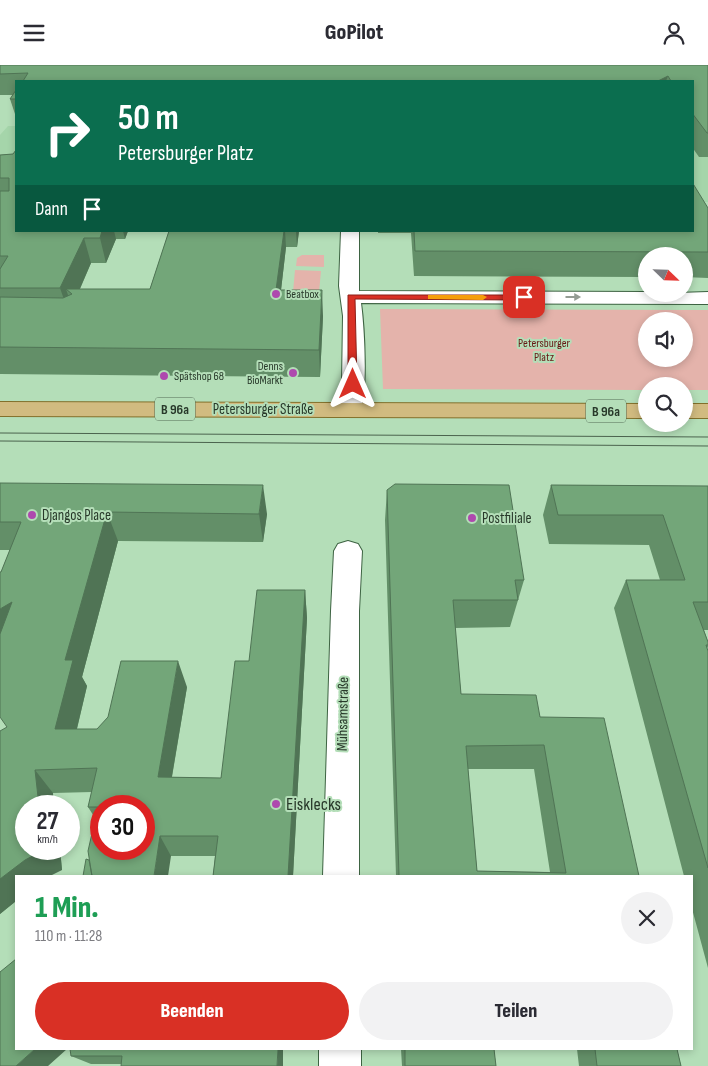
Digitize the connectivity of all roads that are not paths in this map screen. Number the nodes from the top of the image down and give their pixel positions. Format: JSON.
{"nodes":[{"id":1,"x":350,"y":232,"type":"edge"},
{"id":2,"x":351,"y":297,"type":"junction"},
{"id":3,"x":708,"y":298,"type":"edge"},
{"id":4,"x":0,"y":409,"type":"edge"},
{"id":5,"x":350,"y":410,"type":"junction"},
{"id":6,"x":638,"y":411,"type":"edge"},
{"id":7,"x":693,"y":411,"type":"edge"},
{"id":8,"x":708,"y":411,"type":"edge"},
{"id":9,"x":348,"y":551,"type":"dead end"},
{"id":10,"x":341,"y":875,"type":"edge"},
{"id":11,"x":340,"y":1050,"type":"edge"},
{"id":12,"x":340,"y":1066,"type":"edge"}],
"edges":[{"from":1,"to":2,"type":"street"},
{"from":2,"to":3,"type":"street","one_way":true},
{"from":2,"to":5,"type":"street"},
{"from":4,"to":5,"type":"main road","name":"Petersburger Straße","number":"B 96a"},
{"from":5,"to":6,"type":"main road","name":"Petersburger Straße","number":"B 96a"},
{"from":7,"to":8,"type":"main road"},
{"from":9,"to":10,"type":"street","name":"Mühsamstraße"},
{"from":11,"to":12,"type":"street"}]}
